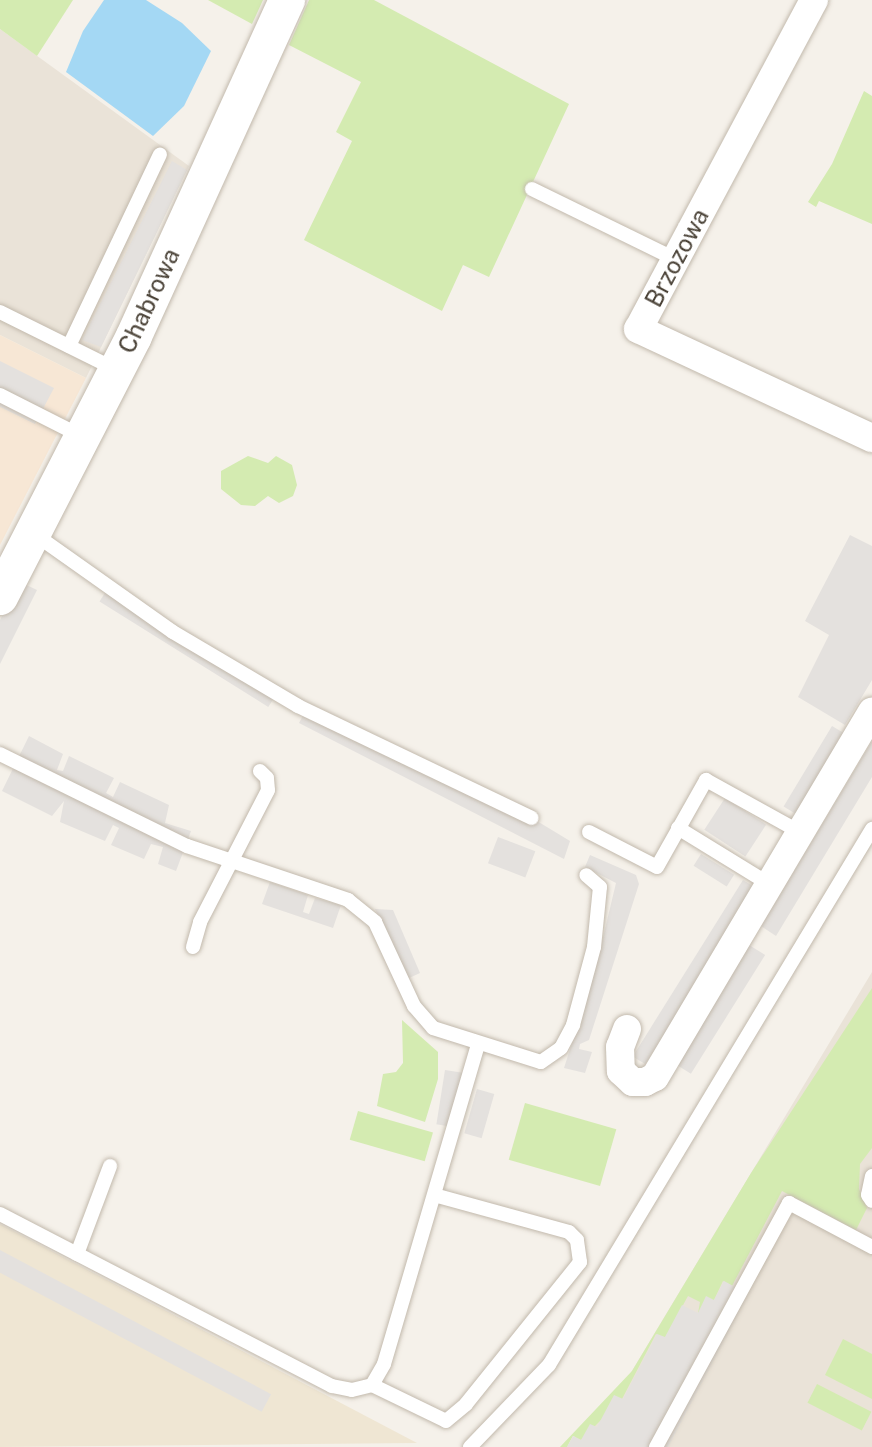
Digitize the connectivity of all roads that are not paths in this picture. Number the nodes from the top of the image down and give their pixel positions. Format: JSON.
{"nodes":[{"id":1,"x":287,"y":0,"type":"edge"},
{"id":2,"x":814,"y":0,"type":"edge"},
{"id":3,"x":160,"y":154,"type":"dead end"},
{"id":4,"x":532,"y":189,"type":"dead end"},
{"id":5,"x":677,"y":260,"type":"junction"},
{"id":6,"x":0,"y":312,"type":"edge"},
{"id":7,"x":69,"y":346,"type":"junction"},
{"id":8,"x":117,"y":370,"type":"junction"},
{"id":9,"x":0,"y":395,"type":"edge"},
{"id":10,"x":83,"y":437,"type":"junction"},
{"id":11,"x":872,"y":438,"type":"edge"},
{"id":12,"x":33,"y":533,"type":"junction"},
{"id":13,"x":0,"y":597,"type":"edge"},
{"id":14,"x":872,"y":712,"type":"edge"},
{"id":15,"x":0,"y":754,"type":"edge"},
{"id":16,"x":260,"y":771,"type":"dead end"},
{"id":17,"x":532,"y":818,"type":"dead end"},
{"id":18,"x":678,"y":828,"type":"junction"},
{"id":19,"x":872,"y":829,"type":"edge"},
{"id":20,"x":589,"y":832,"type":"dead end"},
{"id":21,"x":800,"y":832,"type":"junction"},
{"id":22,"x":230,"y":860,"type":"junction"},
{"id":23,"x":586,"y":875,"type":"dead end"},
{"id":24,"x":769,"y":884,"type":"junction"},
{"id":25,"x":193,"y":947,"type":"dead end"},
{"id":26,"x":627,"y":1029,"type":"dead end"},
{"id":27,"x":478,"y":1045,"type":"junction"},
{"id":28,"x":110,"y":1166,"type":"dead end"},
{"id":29,"x":872,"y":1176,"type":"edge"},
{"id":30,"x":437,"y":1196,"type":"junction"},
{"id":31,"x":872,"y":1201,"type":"edge"},
{"id":32,"x":0,"y":1214,"type":"edge"},
{"id":33,"x":872,"y":1247,"type":"edge"},
{"id":34,"x":77,"y":1254,"type":"junction"},
{"id":35,"x":372,"y":1385,"type":"junction"},
{"id":36,"x":470,"y":1447,"type":"edge"},
{"id":37,"x":656,"y":1447,"type":"edge"}],
"edges":[{"from":1,"to":8,"type":"street","name":"Chabrowa"},
{"from":2,"to":5,"type":"street","name":"Brzozowa"},
{"from":3,"to":7,"type":"lane"},
{"from":4,"to":5,"type":"lane"},
{"from":5,"to":11,"type":"street","name":"Brzozowa"},
{"from":6,"to":7,"type":"lane"},
{"from":7,"to":8,"type":"lane"},
{"from":8,"to":10,"type":"street","name":"Chabrowa"},
{"from":9,"to":10,"type":"lane"},
{"from":10,"to":12,"type":"street","name":"Chabrowa"},
{"from":12,"to":13,"type":"street","name":"Chabrowa"},
{"from":12,"to":17,"type":"lane"},
{"from":14,"to":21,"type":"street"},
{"from":15,"to":22,"type":"lane"},
{"from":16,"to":22,"type":"lane"},
{"from":18,"to":20,"type":"lane"},
{"from":18,"to":21,"type":"lane"},
{"from":18,"to":24,"type":"lane"},
{"from":19,"to":36,"type":"lane"},
{"from":21,"to":24,"type":"street"},
{"from":22,"to":25,"type":"lane"},
{"from":22,"to":27,"type":"lane"},
{"from":23,"to":27,"type":"lane"},
{"from":24,"to":26,"type":"street"},
{"from":27,"to":30,"type":"lane"},
{"from":28,"to":34,"type":"lane"},
{"from":29,"to":31,"type":"lane"},
{"from":30,"to":35,"type":"lane"},
{"from":30,"to":35,"type":"lane"},
{"from":32,"to":34,"type":"lane"},
{"from":33,"to":37,"type":"lane"},
{"from":34,"to":35,"type":"lane"}]}
